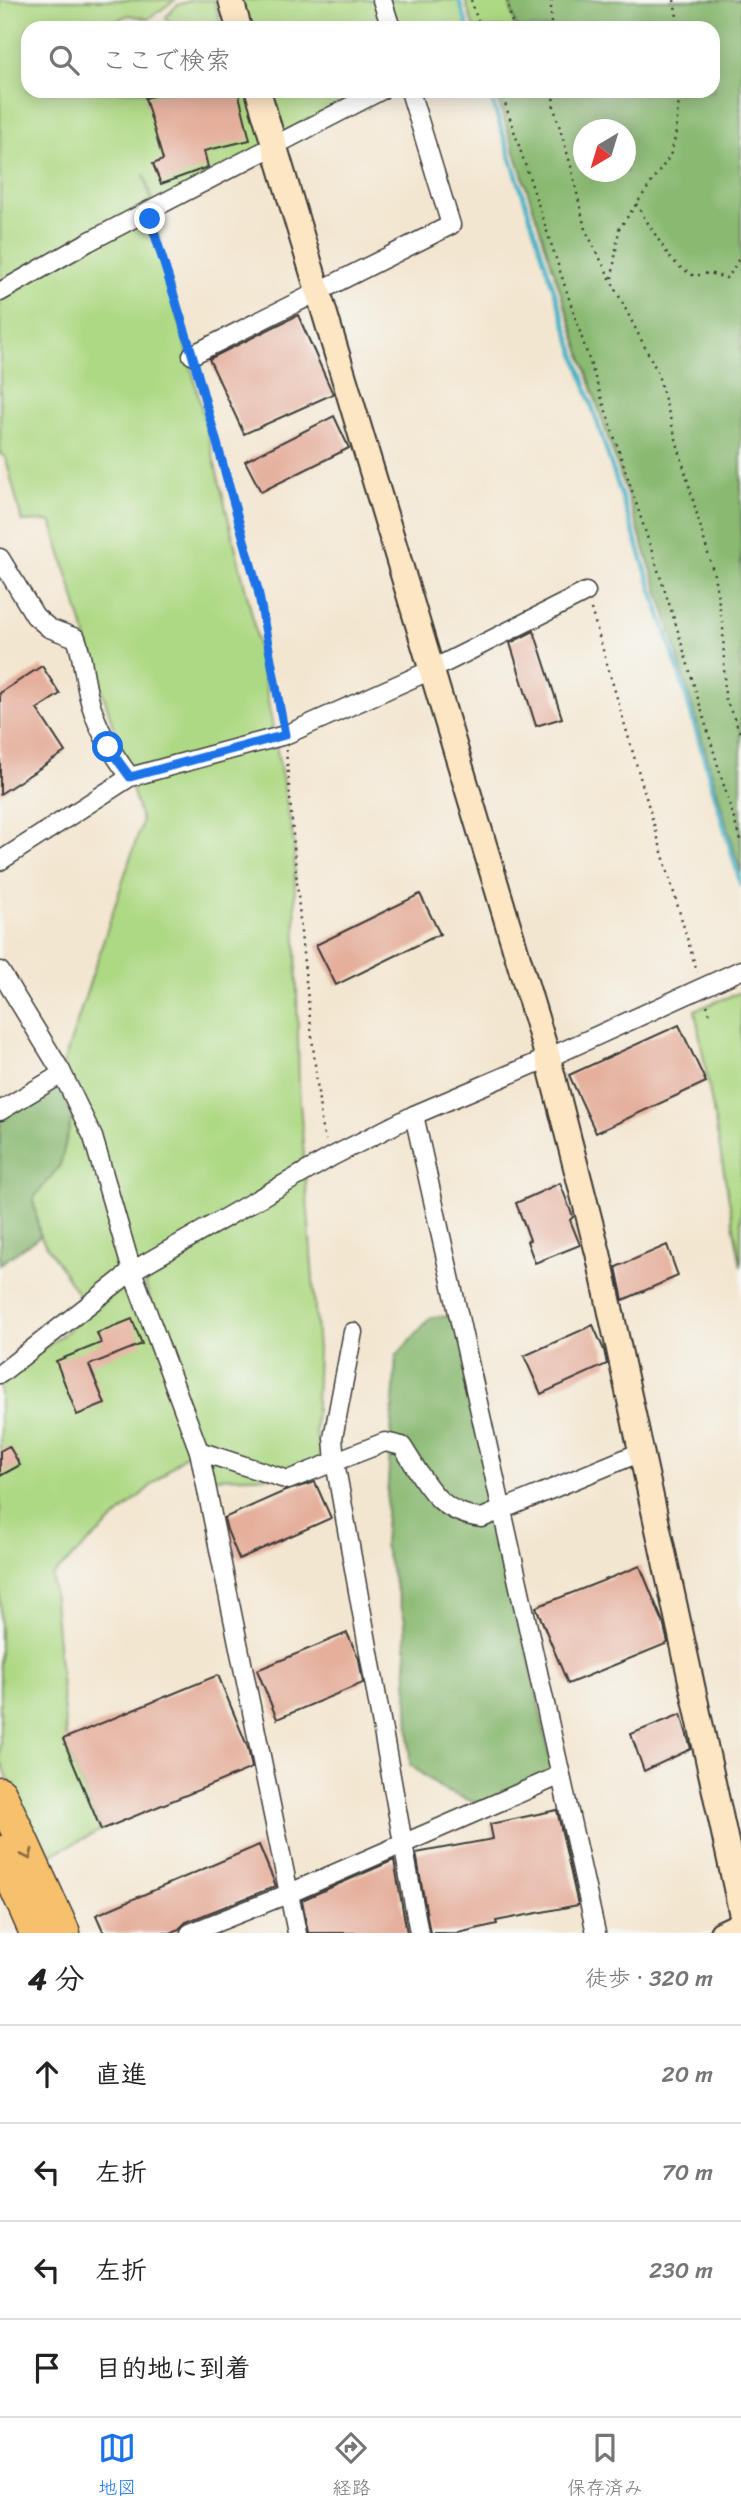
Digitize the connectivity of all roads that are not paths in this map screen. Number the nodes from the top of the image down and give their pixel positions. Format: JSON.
{"nodes":[{"id":1,"x":231,"y":0,"type":"edge"},
{"id":2,"x":382,"y":0,"type":"edge"},
{"id":3,"x":237,"y":21,"type":"edge"},
{"id":4,"x":389,"y":21,"type":"edge"},
{"id":5,"x":260,"y":98,"type":"edge"},
{"id":6,"x":366,"y":98,"type":"edge"},
{"id":7,"x":412,"y":98,"type":"edge"},
{"id":8,"x":274,"y":144,"type":"junction"},
{"id":9,"x":318,"y":291,"type":"junction"},
{"id":10,"x":0,"y":292,"type":"edge"},
{"id":11,"x":192,"y":355,"type":"road end"},
{"id":12,"x":0,"y":558,"type":"edge"},
{"id":13,"x":586,"y":592,"type":"road end"},
{"id":14,"x":431,"y":670,"type":"junction"},
{"id":15,"x":130,"y":777,"type":"junction"},
{"id":16,"x":0,"y":861,"type":"edge"},
{"id":17,"x":741,"y":970,"type":"edge"},
{"id":18,"x":0,"y":971,"type":"edge"},
{"id":19,"x":548,"y":1058,"type":"junction"},
{"id":20,"x":61,"y":1071,"type":"junction"},
{"id":21,"x":0,"y":1111,"type":"edge"},
{"id":22,"x":414,"y":1115,"type":"junction"},
{"id":23,"x":132,"y":1271,"type":"junction"},
{"id":24,"x":353,"y":1332,"type":"dead end"},
{"id":25,"x":0,"y":1374,"type":"edge"},
{"id":26,"x":199,"y":1451,"type":"junction"},
{"id":27,"x":641,"y":1452,"type":"junction"},
{"id":28,"x":335,"y":1462,"type":"junction"},
{"id":29,"x":503,"y":1509,"type":"junction"},
{"id":30,"x":561,"y":1775,"type":"junction"},
{"id":31,"x":0,"y":1793,"type":"edge"},
{"id":32,"x":402,"y":1844,"type":"junction"},
{"id":33,"x":0,"y":1852,"type":"edge"},
{"id":34,"x":290,"y":1893,"type":"junction"},
{"id":35,"x":741,"y":1911,"type":"edge"},
{"id":36,"x":741,"y":1924,"type":"edge"},
{"id":37,"x":36,"y":1933,"type":"edge"},
{"id":38,"x":64,"y":1933,"type":"edge"},
{"id":39,"x":190,"y":1933,"type":"edge"},
{"id":40,"x":297,"y":1933,"type":"edge"},
{"id":41,"x":419,"y":1933,"type":"edge"},
{"id":42,"x":596,"y":1933,"type":"edge"},
{"id":43,"x":722,"y":1933,"type":"edge"}],
"edges":[{"from":1,"to":3,"type":"street"},
{"from":2,"to":4,"type":"street"},
{"from":5,"to":8,"type":"street"},
{"from":6,"to":8,"type":"street"},
{"from":7,"to":9,"type":"street"},
{"from":8,"to":9,"type":"street"},
{"from":8,"to":10,"type":"street"},
{"from":9,"to":11,"type":"street"},
{"from":9,"to":14,"type":"street"},
{"from":12,"to":15,"type":"street"},
{"from":13,"to":14,"type":"street"},
{"from":14,"to":15,"type":"street"},
{"from":14,"to":19,"type":"street"},
{"from":15,"to":16,"type":"street"},
{"from":17,"to":19,"type":"street"},
{"from":18,"to":20,"type":"street"},
{"from":19,"to":22,"type":"street"},
{"from":19,"to":27,"type":"street"},
{"from":20,"to":21,"type":"street"},
{"from":20,"to":23,"type":"street"},
{"from":22,"to":23,"type":"street"},
{"from":22,"to":29,"type":"street"},
{"from":23,"to":25,"type":"street"},
{"from":23,"to":26,"type":"street"},
{"from":24,"to":28,"type":"street"},
{"from":26,"to":28,"type":"street"},
{"from":26,"to":34,"type":"street"},
{"from":27,"to":29,"type":"street"},
{"from":27,"to":35,"type":"street"},
{"from":28,"to":29,"type":"street"},
{"from":28,"to":32,"type":"street"},
{"from":29,"to":30,"type":"street"},
{"from":30,"to":32,"type":"street"},
{"from":30,"to":42,"type":"street"},
{"from":31,"to":38,"type":"highway","one_way":true},
{"from":32,"to":34,"type":"street"},
{"from":32,"to":41,"type":"street"},
{"from":33,"to":37,"type":"highway"},
{"from":34,"to":39,"type":"street"},
{"from":34,"to":40,"type":"street"},
{"from":36,"to":43,"type":"street"}]}
